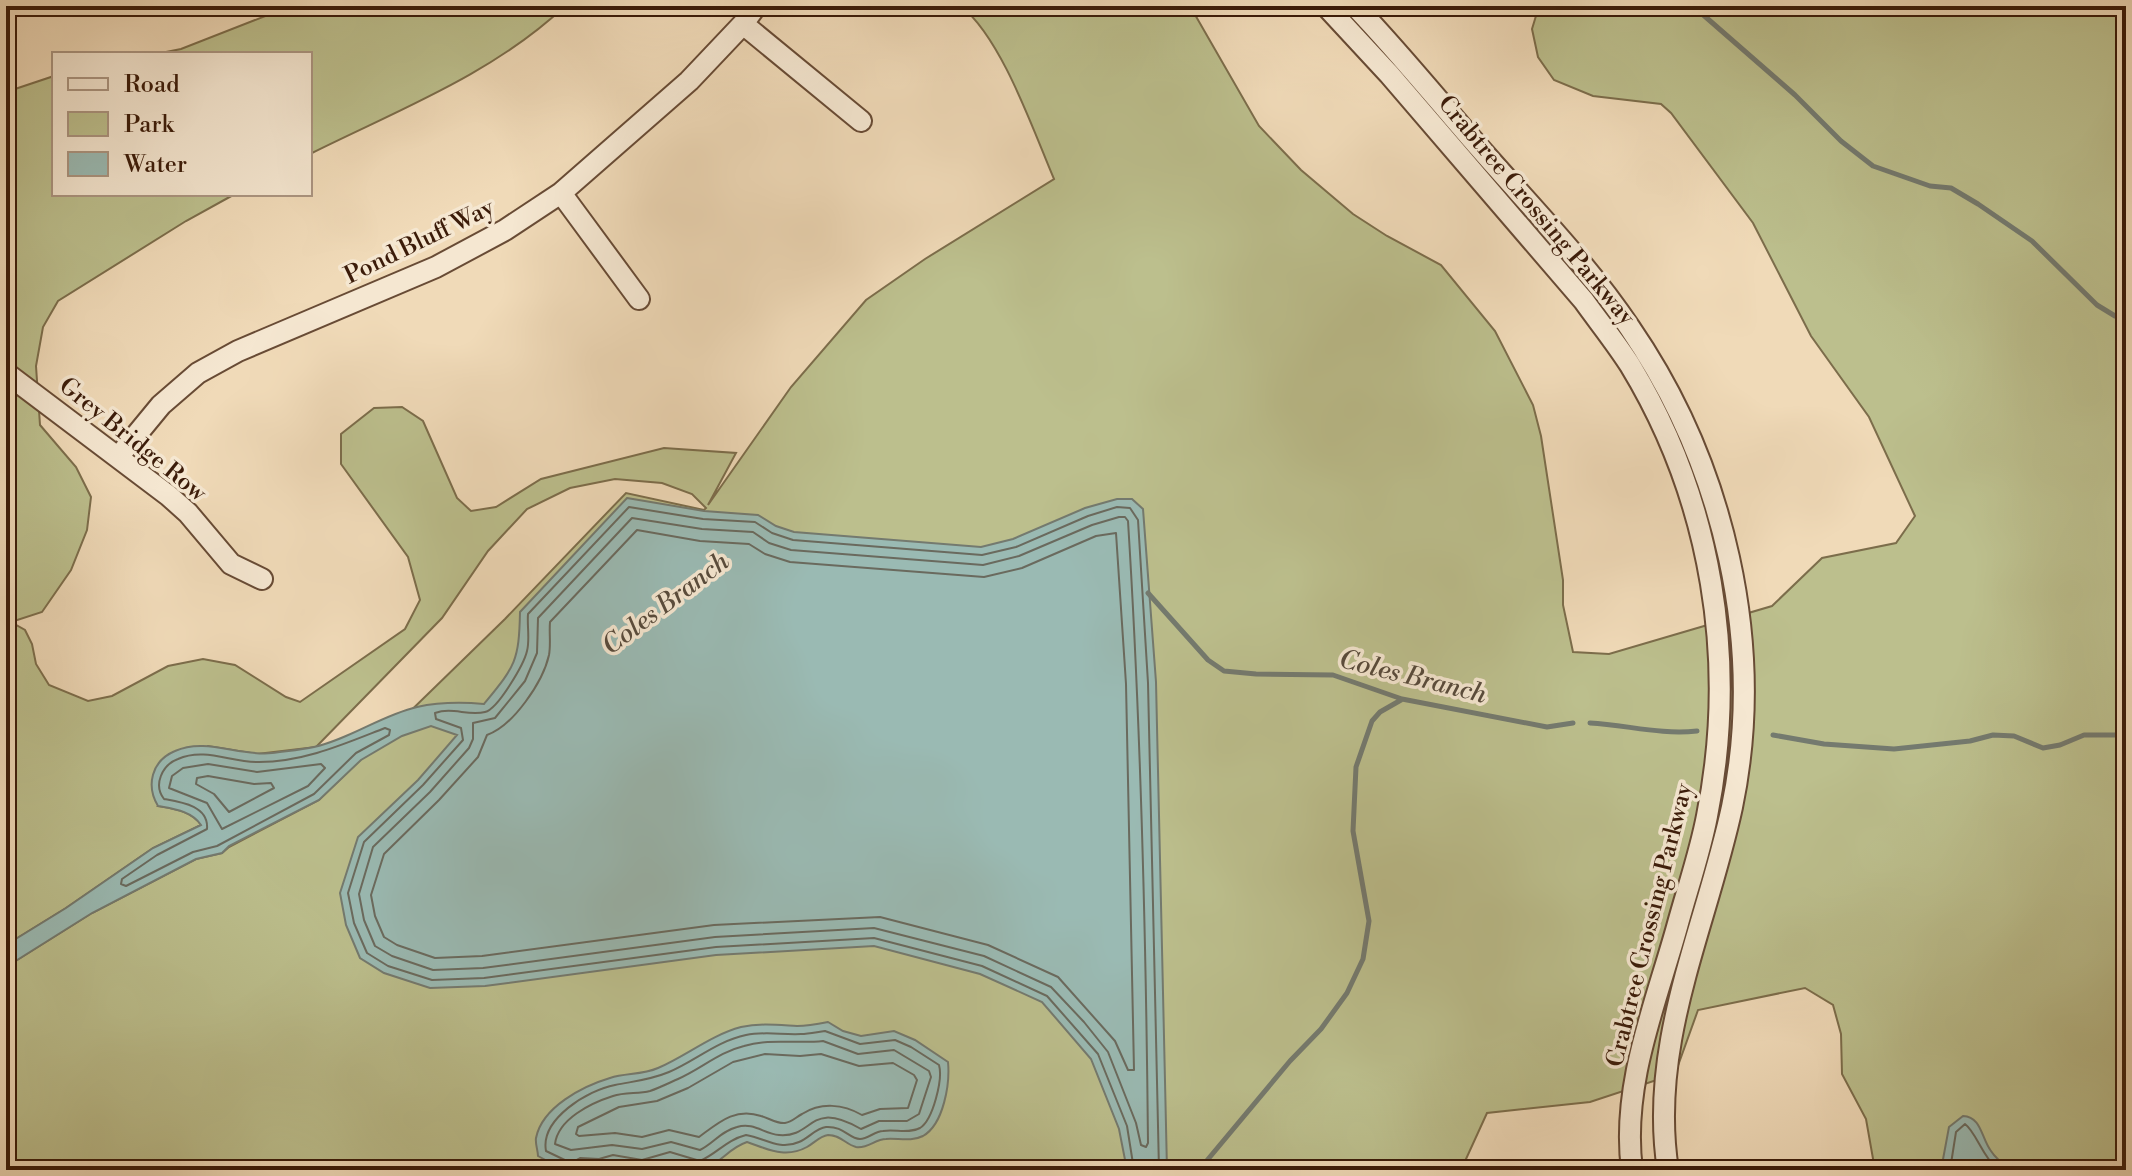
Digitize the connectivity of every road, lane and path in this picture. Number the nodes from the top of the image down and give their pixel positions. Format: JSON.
{"nodes":[{"id":1,"x":756,"y":6,"type":"edge"},
{"id":2,"x":1326,"y":6,"type":"edge"},
{"id":3,"x":1355,"y":6,"type":"edge"},
{"id":4,"x":743,"y":24,"type":"junction"},
{"id":5,"x":861,"y":121,"type":"dead end"},
{"id":6,"x":561,"y":193,"type":"junction"},
{"id":7,"x":639,"y":299,"type":"dead end"},
{"id":8,"x":6,"y":373,"type":"edge"},
{"id":9,"x":119,"y":456,"type":"junction"},
{"id":10,"x":262,"y":579,"type":"dead end"},
{"id":11,"x":1632,"y":1170,"type":"edge"},
{"id":12,"x":1668,"y":1170,"type":"edge"}],
"edges":[{"from":1,"to":4,"type":"street","name":"Pond Bluff Way"},
{"from":2,"to":11,"type":"street","name":"Crabtree Crossing Parkway"},
{"from":3,"to":12,"type":"street","name":"Crabtree Crossing Parkway"},
{"from":4,"to":5,"type":"street"},
{"from":4,"to":6,"type":"street","name":"Pond Bluff Way"},
{"from":6,"to":7,"type":"street"},
{"from":6,"to":9,"type":"street","name":"Pond Bluff Way"},
{"from":8,"to":9,"type":"street","name":"Grey Bridge Row"},
{"from":9,"to":10,"type":"street","name":"Grey Bridge Row"}]}
